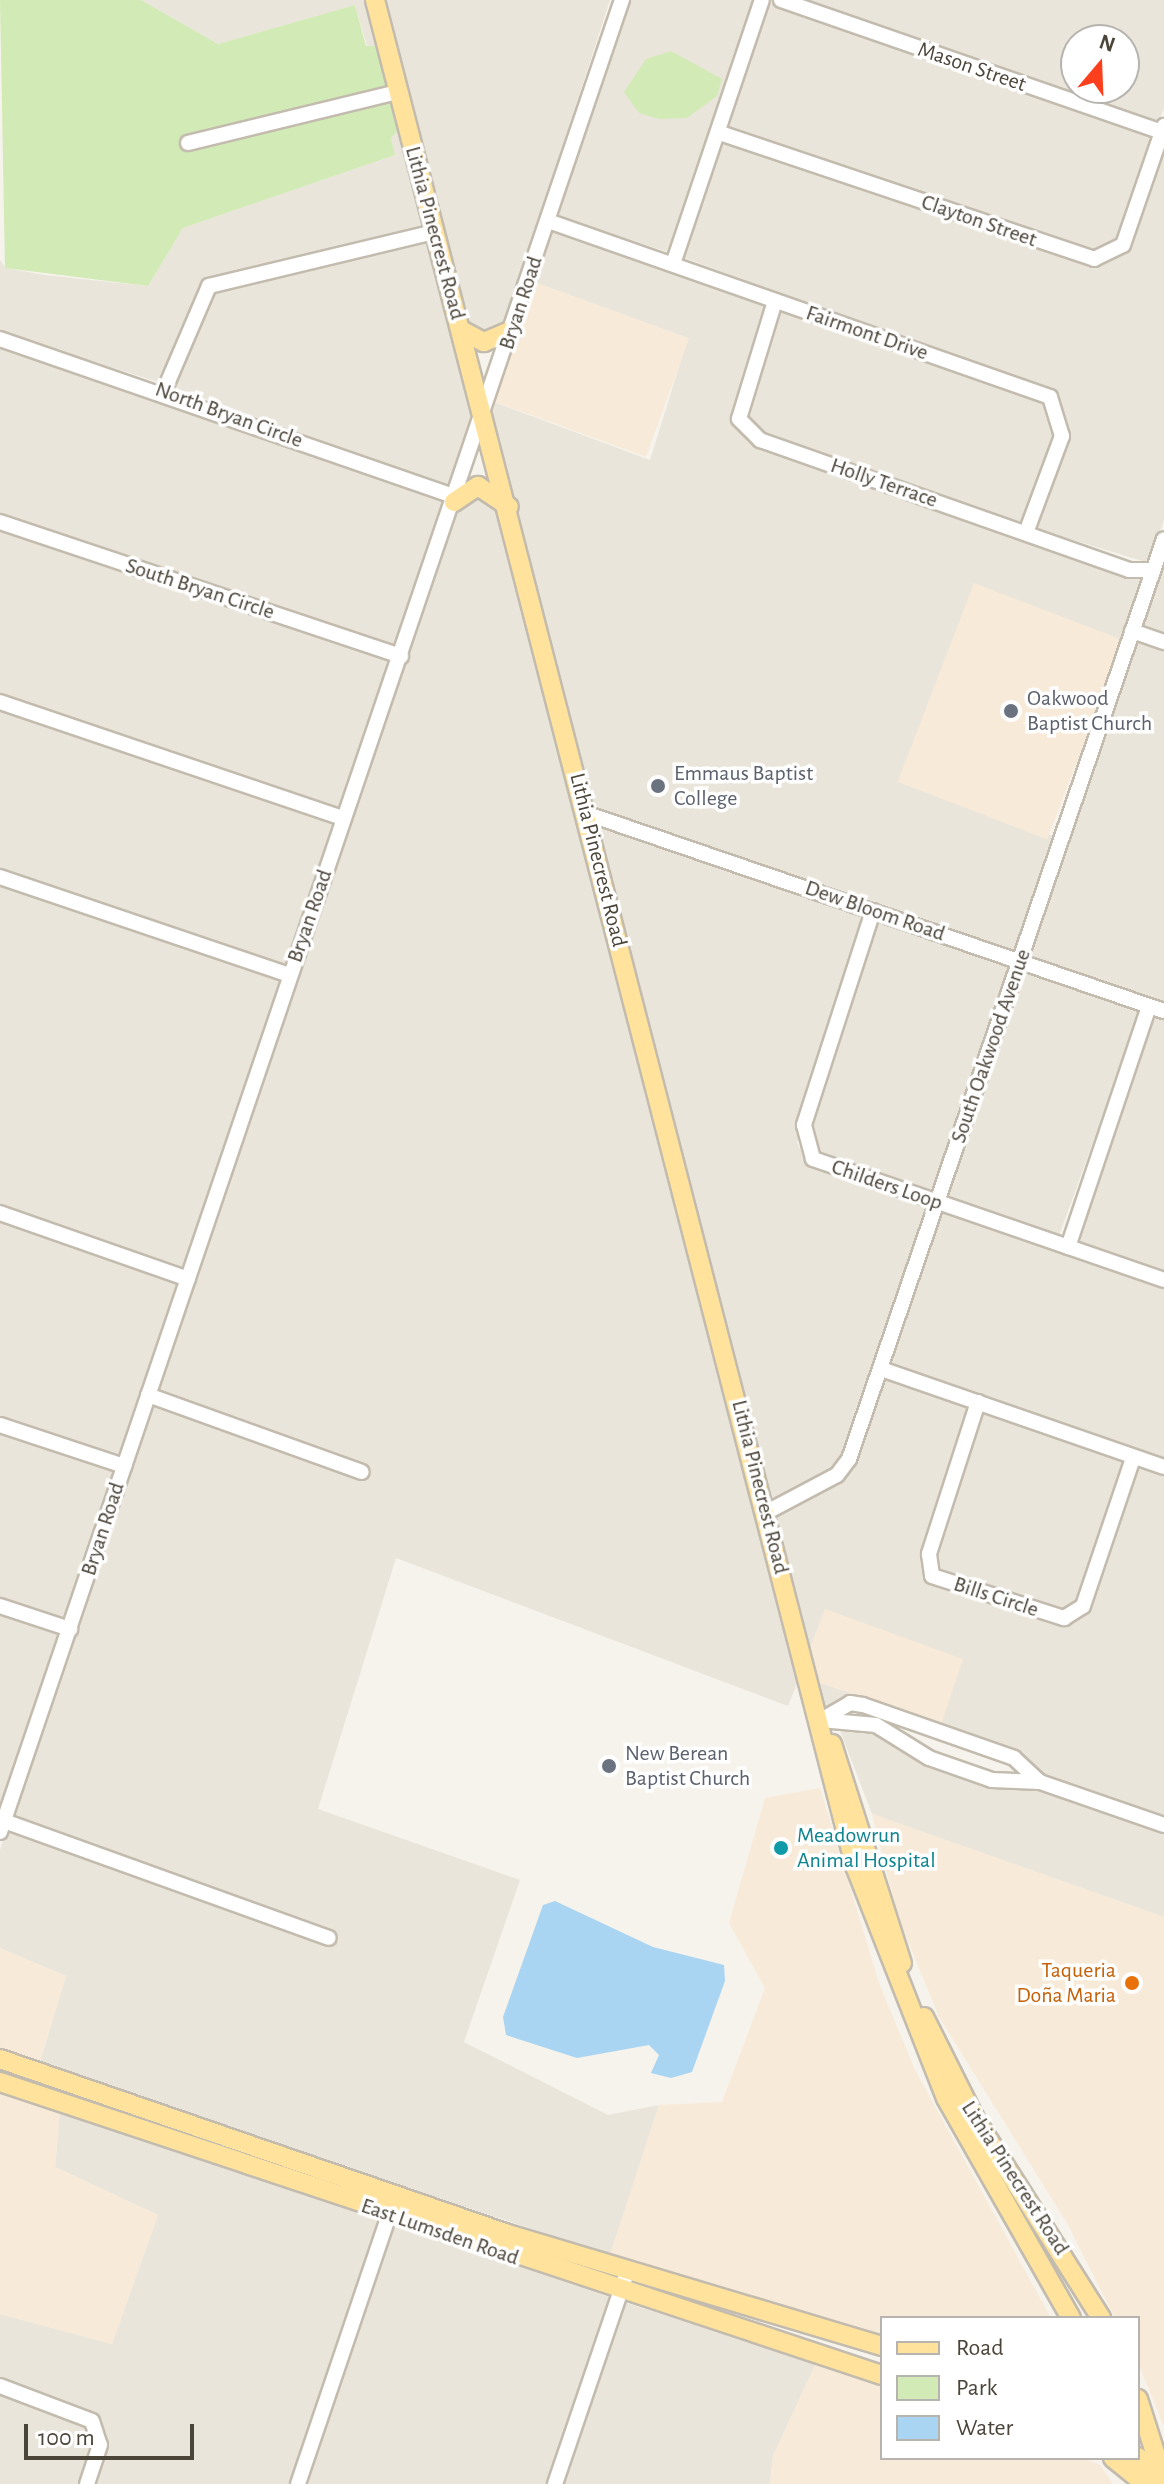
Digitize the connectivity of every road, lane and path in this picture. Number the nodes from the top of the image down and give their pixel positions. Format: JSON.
{"nodes":[{"id":1,"x":375,"y":0,"type":"edge"},
{"id":2,"x":622,"y":0,"type":"edge"},
{"id":3,"x":762,"y":0,"type":"edge"},
{"id":4,"x":781,"y":0,"type":"edge"},
{"id":5,"x":398,"y":92,"type":"junction"},
{"id":6,"x":1163,"y":131,"type":"edge"},
{"id":7,"x":720,"y":133,"type":"junction"},
{"id":8,"x":188,"y":143,"type":"dead end"},
{"id":9,"x":548,"y":221,"type":"junction"},
{"id":10,"x":434,"y":232,"type":"junction"},
{"id":11,"x":674,"y":261,"type":"junction"},
{"id":12,"x":775,"y":301,"type":"junction"},
{"id":13,"x":461,"y":330,"type":"junction"},
{"id":14,"x":512,"y":330,"type":"junction"},
{"id":15,"x":0,"y":339,"type":"edge"},
{"id":16,"x":164,"y":391,"type":"junction"},
{"id":17,"x":484,"y":412,"type":"junction"},
{"id":18,"x":455,"y":499,"type":"junction"},
{"id":19,"x":512,"y":510,"type":"junction"},
{"id":20,"x":0,"y":522,"type":"edge"},
{"id":21,"x":1026,"y":533,"type":"junction"},
{"id":22,"x":1164,"y":539,"type":"edge"},
{"id":23,"x":1153,"y":570,"type":"junction"},
{"id":24,"x":1132,"y":631,"type":"junction"},
{"id":25,"x":1164,"y":642,"type":"edge"},
{"id":26,"x":401,"y":656,"type":"junction"},
{"id":27,"x":0,"y":702,"type":"edge"},
{"id":28,"x":585,"y":813,"type":"junction"},
{"id":29,"x":343,"y":818,"type":"junction"},
{"id":30,"x":0,"y":877,"type":"edge"},
{"id":31,"x":873,"y":911,"type":"junction"},
{"id":32,"x":1020,"y":961,"type":"junction"},
{"id":33,"x":290,"y":975,"type":"junction"},
{"id":34,"x":1149,"y":1006,"type":"junction"},
{"id":35,"x":1164,"y":1011,"type":"edge"},
{"id":36,"x":939,"y":1202,"type":"junction"},
{"id":37,"x":0,"y":1213,"type":"edge"},
{"id":38,"x":1068,"y":1247,"type":"junction"},
{"id":39,"x":188,"y":1279,"type":"junction"},
{"id":40,"x":1164,"y":1280,"type":"edge"},
{"id":41,"x":881,"y":1369,"type":"junction"},
{"id":42,"x":148,"y":1395,"type":"junction"},
{"id":43,"x":978,"y":1402,"type":"junction"},
{"id":44,"x":0,"y":1425,"type":"edge"},
{"id":45,"x":1133,"y":1458,"type":"junction"},
{"id":46,"x":124,"y":1466,"type":"junction"},
{"id":47,"x":1164,"y":1467,"type":"edge"},
{"id":48,"x":362,"y":1472,"type":"dead end"},
{"id":49,"x":767,"y":1512,"type":"junction"},
{"id":50,"x":0,"y":1606,"type":"edge"},
{"id":51,"x":70,"y":1629,"type":"junction"},
{"id":52,"x":821,"y":1720,"type":"junction"},
{"id":53,"x":1040,"y":1782,"type":"junction"},
{"id":54,"x":1164,"y":1825,"type":"edge"},
{"id":55,"x":2,"y":1827,"type":"edge"},
{"id":56,"x":855,"y":1866,"type":"junction"},
{"id":57,"x":874,"y":1885,"type":"junction"},
{"id":58,"x":329,"y":1938,"type":"dead end"},
{"id":59,"x":0,"y":2059,"type":"edge"},
{"id":60,"x":0,"y":2082,"type":"edge"},
{"id":61,"x":396,"y":2195,"type":"junction"},
{"id":62,"x":389,"y":2214,"type":"junction"},
{"id":63,"x":624,"y":2281,"type":"junction"},
{"id":64,"x":1065,"y":2314,"type":"edge"},
{"id":65,"x":1100,"y":2316,"type":"edge"},
{"id":66,"x":772,"y":2338,"type":"junction"},
{"id":67,"x":880,"y":2345,"type":"edge"},
{"id":68,"x":880,"y":2355,"type":"edge"},
{"id":69,"x":880,"y":2374,"type":"edge"},
{"id":70,"x":0,"y":2386,"type":"edge"},
{"id":71,"x":1140,"y":2405,"type":"edge"},
{"id":72,"x":1152,"y":2441,"type":"edge"},
{"id":73,"x":1116,"y":2460,"type":"edge"},
{"id":74,"x":1135,"y":2460,"type":"edge"},
{"id":75,"x":1137,"y":2460,"type":"edge"},
{"id":76,"x":1162,"y":2471,"type":"edge"},
{"id":77,"x":87,"y":2484,"type":"edge"},
{"id":78,"x":298,"y":2484,"type":"edge"},
{"id":79,"x":555,"y":2484,"type":"edge"},
{"id":80,"x":1147,"y":2484,"type":"edge"}],
"edges":[{"from":1,"to":5,"type":"main road","name":"Lithia Pinecrest Road"},
{"from":2,"to":9,"type":"street","name":"Bryan Road"},
{"from":3,"to":7,"type":"street"},
{"from":4,"to":6,"type":"street","name":"Mason Street"},
{"from":5,"to":8,"type":"street"},
{"from":5,"to":10,"type":"main road","name":"Lithia Pinecrest Road"},
{"from":6,"to":7,"type":"street","name":"Clayton Street"},
{"from":7,"to":11,"type":"street"},
{"from":9,"to":11,"type":"street","name":"Fairmont Drive"},
{"from":9,"to":14,"type":"street","name":"Bryan Road"},
{"from":10,"to":13,"type":"main road","name":"Lithia Pinecrest Road"},
{"from":10,"to":16,"type":"street"},
{"from":11,"to":12,"type":"street","name":"Fairmont Drive"},
{"from":12,"to":21,"type":"street","name":"Holly Terrace"},
{"from":12,"to":21,"type":"street","name":"Fairmont Drive"},
{"from":13,"to":14,"type":"main road"},
{"from":13,"to":17,"type":"main road","name":"Lithia Pinecrest Road"},
{"from":14,"to":17,"type":"street","name":"Bryan Road"},
{"from":15,"to":16,"type":"street","name":"North Bryan Circle"},
{"from":16,"to":18,"type":"street","name":"North Bryan Circle"},
{"from":17,"to":18,"type":"street","name":"Bryan Road"},
{"from":17,"to":19,"type":"main road","name":"Lithia Pinecrest Road"},
{"from":18,"to":19,"type":"main road"},
{"from":18,"to":26,"type":"street","name":"Bryan Road"},
{"from":19,"to":28,"type":"main road","name":"Lithia Pinecrest Road"},
{"from":20,"to":26,"type":"street","name":"South Bryan Circle"},
{"from":21,"to":23,"type":"street","name":"Holly Terrace"},
{"from":22,"to":23,"type":"street","name":"South Oakwood Avenue"},
{"from":23,"to":24,"type":"street","name":"South Oakwood Avenue"},
{"from":24,"to":25,"type":"street"},
{"from":24,"to":32,"type":"street","name":"South Oakwood Avenue"},
{"from":26,"to":29,"type":"street","name":"Bryan Road"},
{"from":27,"to":29,"type":"street"},
{"from":28,"to":31,"type":"street","name":"Dew Bloom Road"},
{"from":28,"to":49,"type":"main road","name":"Lithia Pinecrest Road"},
{"from":29,"to":33,"type":"street","name":"Bryan Road"},
{"from":30,"to":33,"type":"street"},
{"from":31,"to":32,"type":"street","name":"Dew Bloom Road"},
{"from":31,"to":36,"type":"street","name":"Childers Loop"},
{"from":32,"to":34,"type":"street","name":"Dew Bloom Road"},
{"from":32,"to":36,"type":"street","name":"South Oakwood Avenue"},
{"from":33,"to":39,"type":"street","name":"Bryan Road"},
{"from":34,"to":35,"type":"street","name":"Dew Bloom Road"},
{"from":34,"to":38,"type":"street"},
{"from":36,"to":38,"type":"street","name":"Childers Loop"},
{"from":36,"to":41,"type":"street","name":"South Oakwood Avenue"},
{"from":37,"to":39,"type":"street"},
{"from":38,"to":40,"type":"street","name":"Childers Loop"},
{"from":39,"to":42,"type":"street","name":"Bryan Road"},
{"from":41,"to":43,"type":"street"},
{"from":41,"to":49,"type":"street","name":"South Oakwood Avenue"},
{"from":42,"to":46,"type":"street","name":"Bryan Road"},
{"from":42,"to":48,"type":"street"},
{"from":43,"to":45,"type":"street"},
{"from":43,"to":45,"type":"street","name":"Bills Circle"},
{"from":44,"to":46,"type":"street"},
{"from":45,"to":47,"type":"street"},
{"from":46,"to":51,"type":"street","name":"Bryan Road"},
{"from":49,"to":52,"type":"main road","name":"Lithia Pinecrest Road"},
{"from":50,"to":51,"type":"street"},
{"from":51,"to":55,"type":"street","name":"Bryan Road"},
{"from":52,"to":53,"type":"street"},
{"from":52,"to":53,"type":"street"},
{"from":52,"to":56,"type":"main road","name":"Lithia Pinecrest Road"},
{"from":52,"to":57,"type":"main road","name":"Lithia Pinecrest Road"},
{"from":53,"to":54,"type":"street"},
{"from":55,"to":58,"type":"street"},
{"from":56,"to":57,"type":"main road"},
{"from":56,"to":64,"type":"main road","name":"Lithia Pinecrest Road"},
{"from":57,"to":65,"type":"main road","name":"Lithia Pinecrest Road"},
{"from":59,"to":61,"type":"main road","name":"East Lumsden Road"},
{"from":60,"to":62,"type":"main road","name":"East Lumsden Road"},
{"from":61,"to":62,"type":"street"},
{"from":61,"to":63,"type":"main road","name":"East Lumsden Road"},
{"from":62,"to":63,"type":"main road","name":"East Lumsden Road"},
{"from":62,"to":78,"type":"street"},
{"from":63,"to":66,"type":"main road","name":"East Lumsden Road"},
{"from":63,"to":67,"type":"main road","name":"East Lumsden Road"},
{"from":63,"to":79,"type":"street"},
{"from":66,"to":68,"type":"main road"},
{"from":66,"to":69,"type":"main road","name":"East Lumsden Road"},
{"from":70,"to":77,"type":"street"},
{"from":71,"to":72,"type":"main road"},
{"from":72,"to":76,"type":"main road"},
{"from":73,"to":80,"type":"main road"},
{"from":74,"to":80,"type":"main road"},
{"from":75,"to":76,"type":"main road"}]}
